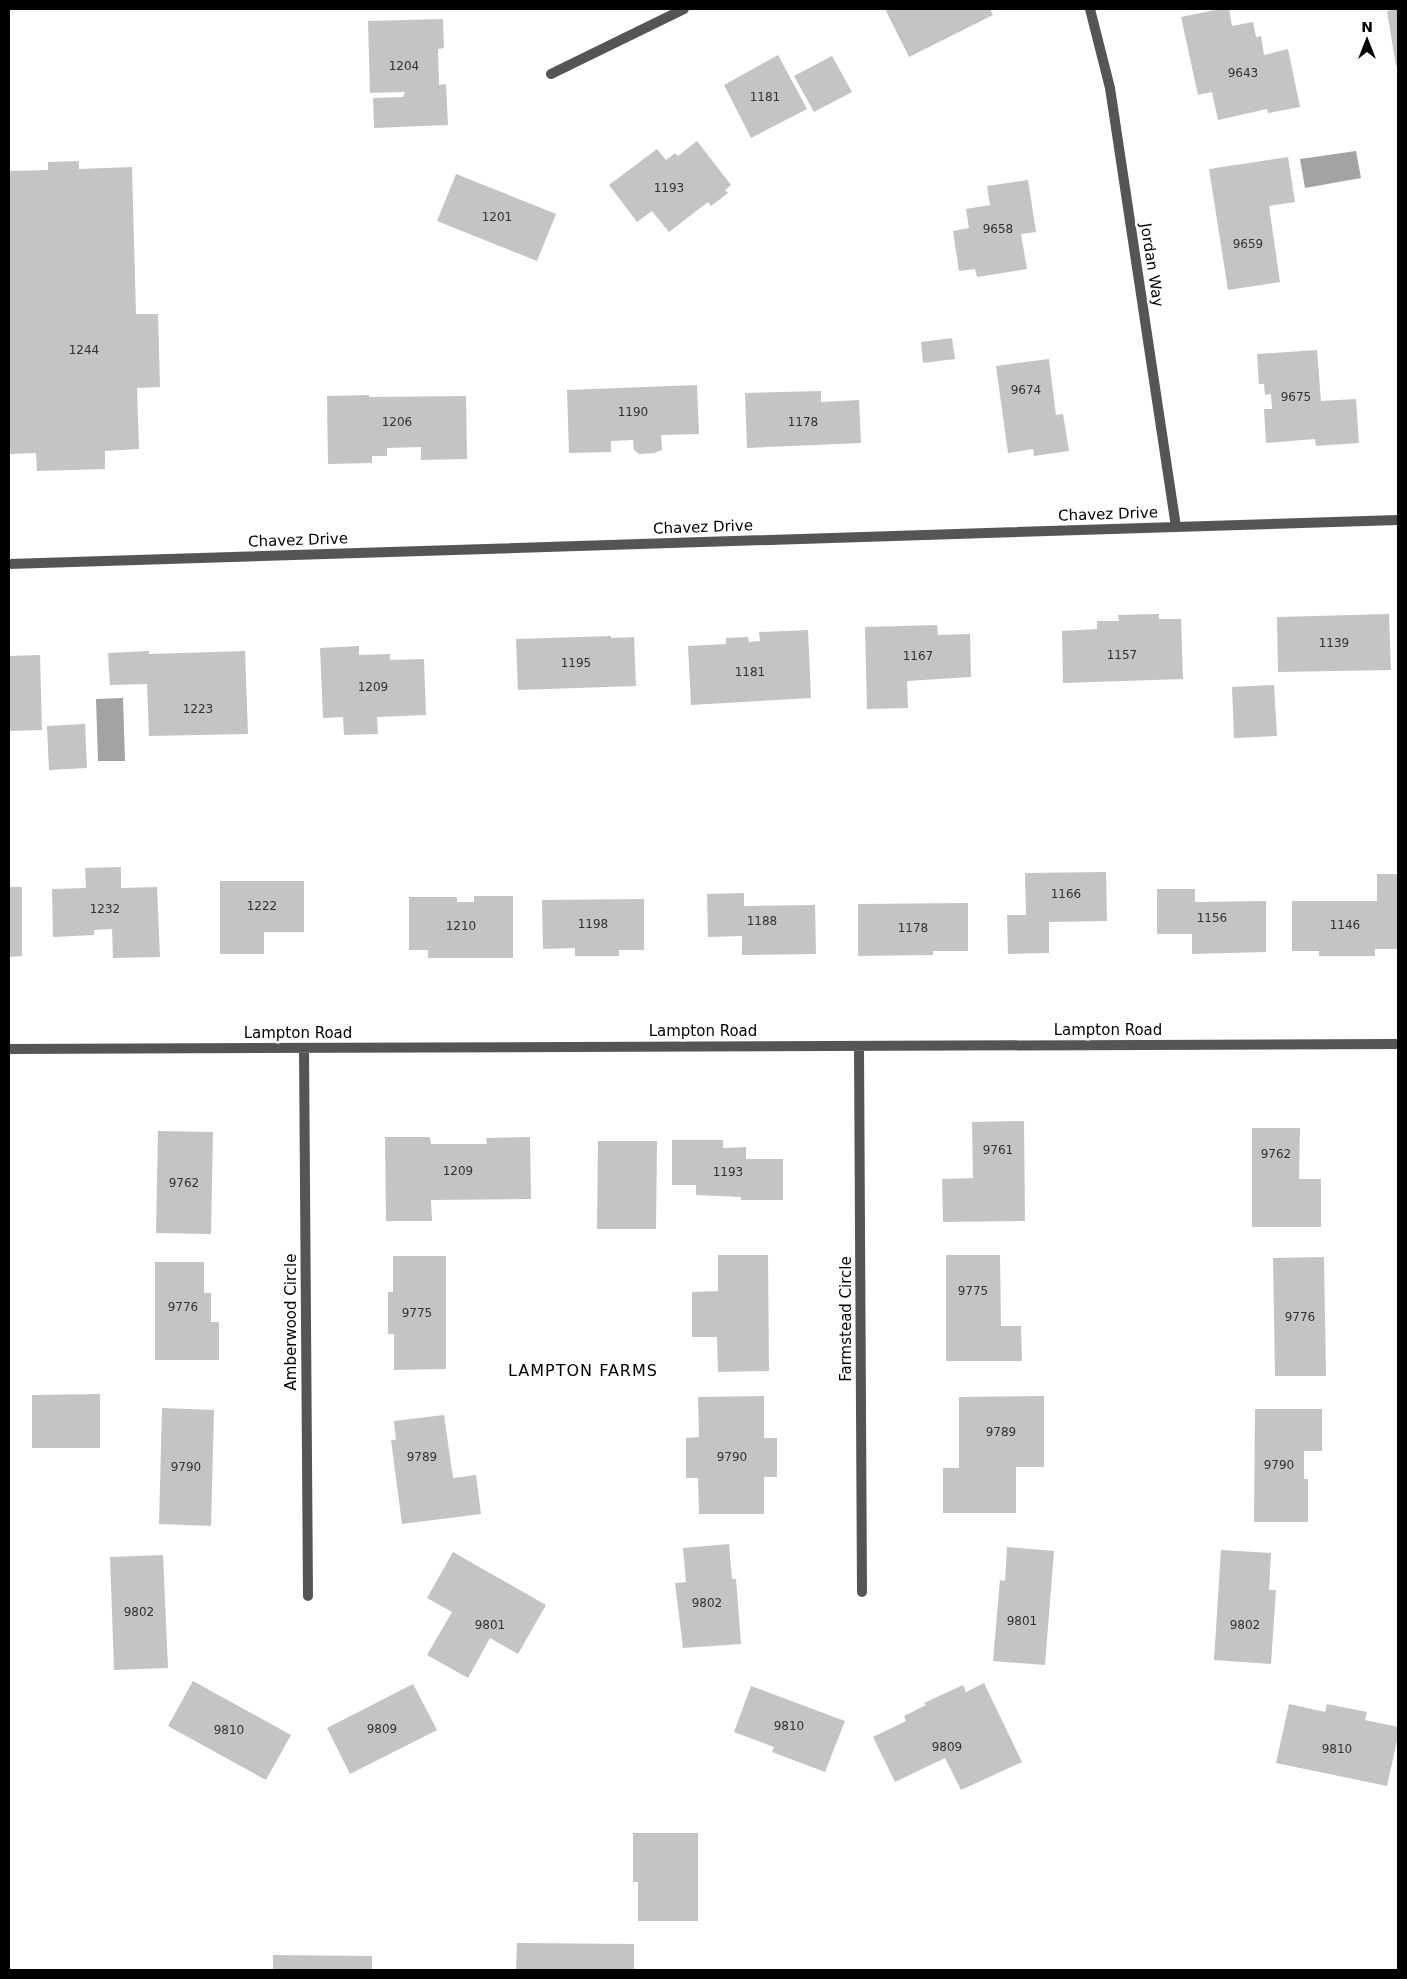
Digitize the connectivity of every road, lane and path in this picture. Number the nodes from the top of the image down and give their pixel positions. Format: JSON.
{"nodes":[{"id":1,"x":684,"y":9,"type":"edge"},
{"id":2,"x":1090,"y":9,"type":"edge"},
{"id":3,"x":551,"y":74,"type":"dead end"},
{"id":4,"x":1398,"y":520,"type":"edge"},
{"id":5,"x":1176,"y":527,"type":"junction"},
{"id":6,"x":9,"y":564,"type":"edge"},
{"id":7,"x":1398,"y":1044,"type":"edge"},
{"id":8,"x":859,"y":1046,"type":"junction"},
{"id":9,"x":304,"y":1048,"type":"junction"},
{"id":10,"x":9,"y":1049,"type":"edge"},
{"id":11,"x":862,"y":1592,"type":"dead end"},
{"id":12,"x":308,"y":1596,"type":"dead end"}],
"edges":[{"from":1,"to":3,"type":"street"},
{"from":2,"to":5,"type":"street","name":"Jordan Way"},
{"from":4,"to":5,"type":"street","name":"Chavez Drive"},
{"from":5,"to":6,"type":"street","name":"Chavez Drive"},
{"from":7,"to":8,"type":"street","name":"Lampton Road"},
{"from":8,"to":9,"type":"street","name":"Lampton Road"},
{"from":8,"to":11,"type":"street","name":"Farmstead Circle"},
{"from":9,"to":10,"type":"street","name":"Lampton Road"},
{"from":9,"to":12,"type":"street","name":"Amberwood Circle"}]}
